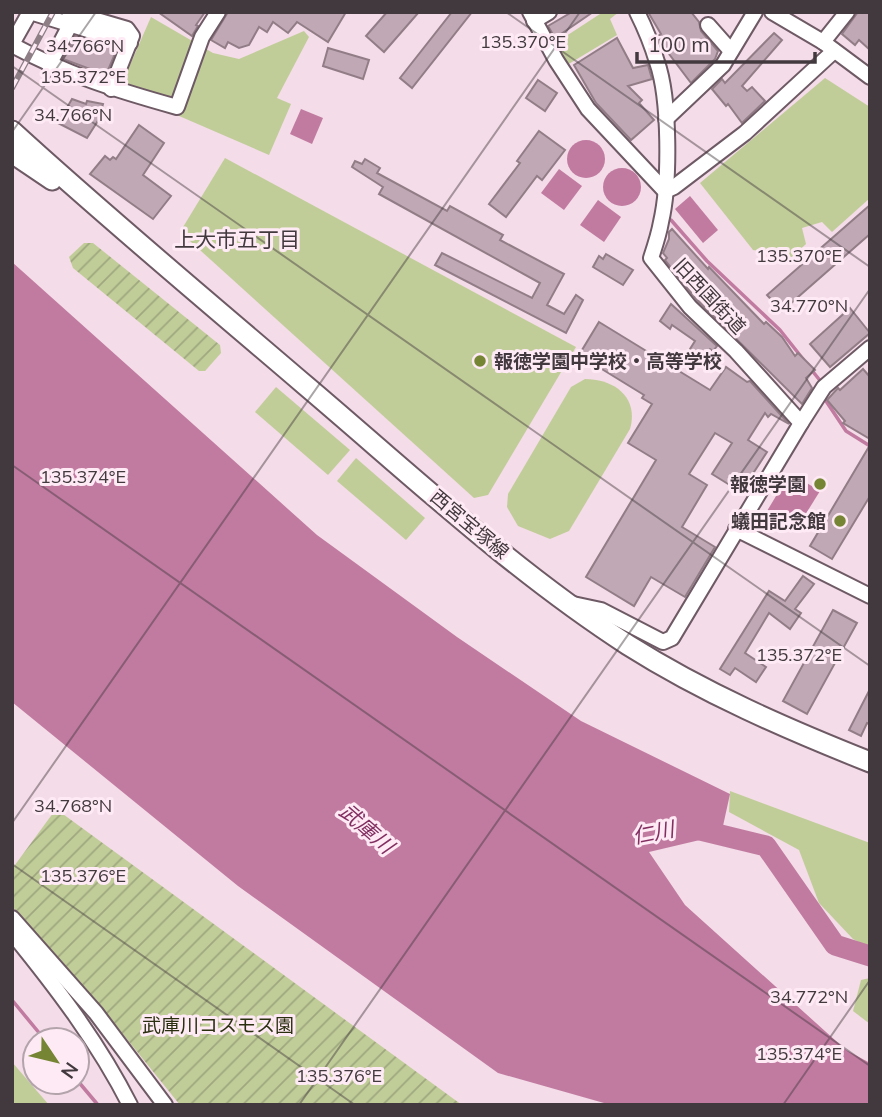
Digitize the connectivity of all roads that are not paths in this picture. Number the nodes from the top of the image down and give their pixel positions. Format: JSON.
{"nodes":[{"id":1,"x":218,"y":12,"type":"edge"},
{"id":2,"x":549,"y":12,"type":"edge"},
{"id":3,"x":637,"y":12,"type":"edge"},
{"id":4,"x":755,"y":12,"type":"edge"},
{"id":5,"x":772,"y":12,"type":"edge"},
{"id":6,"x":846,"y":12,"type":"edge"},
{"id":7,"x":532,"y":17,"type":"edge"},
{"id":8,"x":70,"y":18,"type":"edge"},
{"id":9,"x":708,"y":25,"type":"dead end"},
{"id":10,"x":12,"y":45,"type":"edge"},
{"id":11,"x":828,"y":47,"type":"junction"},
{"id":12,"x":731,"y":51,"type":"junction"},
{"id":13,"x":49,"y":65,"type":"junction"},
{"id":14,"x":870,"y":77,"type":"edge"},
{"id":15,"x":111,"y":89,"type":"junction"},
{"id":16,"x":666,"y":119,"type":"junction"},
{"id":17,"x":12,"y":131,"type":"edge"},
{"id":18,"x":12,"y":153,"type":"edge"},
{"id":19,"x":665,"y":191,"type":"junction"},
{"id":20,"x":113,"y":221,"type":"junction"},
{"id":21,"x":870,"y":348,"type":"edge"},
{"id":22,"x":801,"y":423,"type":"junction"},
{"id":23,"x":736,"y":528,"type":"junction"},
{"id":24,"x":870,"y":596,"type":"edge"},
{"id":25,"x":565,"y":602,"type":"junction"},
{"id":26,"x":870,"y":762,"type":"edge"},
{"id":27,"x":12,"y":918,"type":"edge"},
{"id":28,"x":12,"y":933,"type":"edge"},
{"id":29,"x":130,"y":1105,"type":"edge"},
{"id":30,"x":165,"y":1105,"type":"edge"}],
"edges":[{"from":1,"to":15,"type":"street"},
{"from":2,"to":7,"type":"street"},
{"from":3,"to":16,"type":"street","name":"旧西国街道"},
{"from":4,"to":12,"type":"street"},
{"from":5,"to":11,"type":"street"},
{"from":6,"to":11,"type":"street"},
{"from":7,"to":19,"type":"street"},
{"from":8,"to":10,"type":"street"},
{"from":8,"to":13,"type":"street"},
{"from":8,"to":15,"type":"street"},
{"from":9,"to":12,"type":"street"},
{"from":10,"to":13,"type":"street"},
{"from":11,"to":14,"type":"street"},
{"from":11,"to":19,"type":"street"},
{"from":12,"to":16,"type":"street"},
{"from":13,"to":15,"type":"street"},
{"from":16,"to":19,"type":"street","name":"旧西国街道"},
{"from":17,"to":20,"type":"main road","name":"西宮宝塚線"},
{"from":18,"to":20,"type":"main road","name":"西宮宝塚線"},
{"from":19,"to":22,"type":"street","name":"旧西国街道"},
{"from":20,"to":25,"type":"main road","name":"西宮宝塚線"},
{"from":21,"to":22,"type":"street"},
{"from":22,"to":23,"type":"street"},
{"from":23,"to":24,"type":"street"},
{"from":23,"to":25,"type":"street"},
{"from":25,"to":26,"type":"main road","name":"西宮宝塚線"},
{"from":27,"to":30,"type":"street"},
{"from":28,"to":29,"type":"street"}]}
